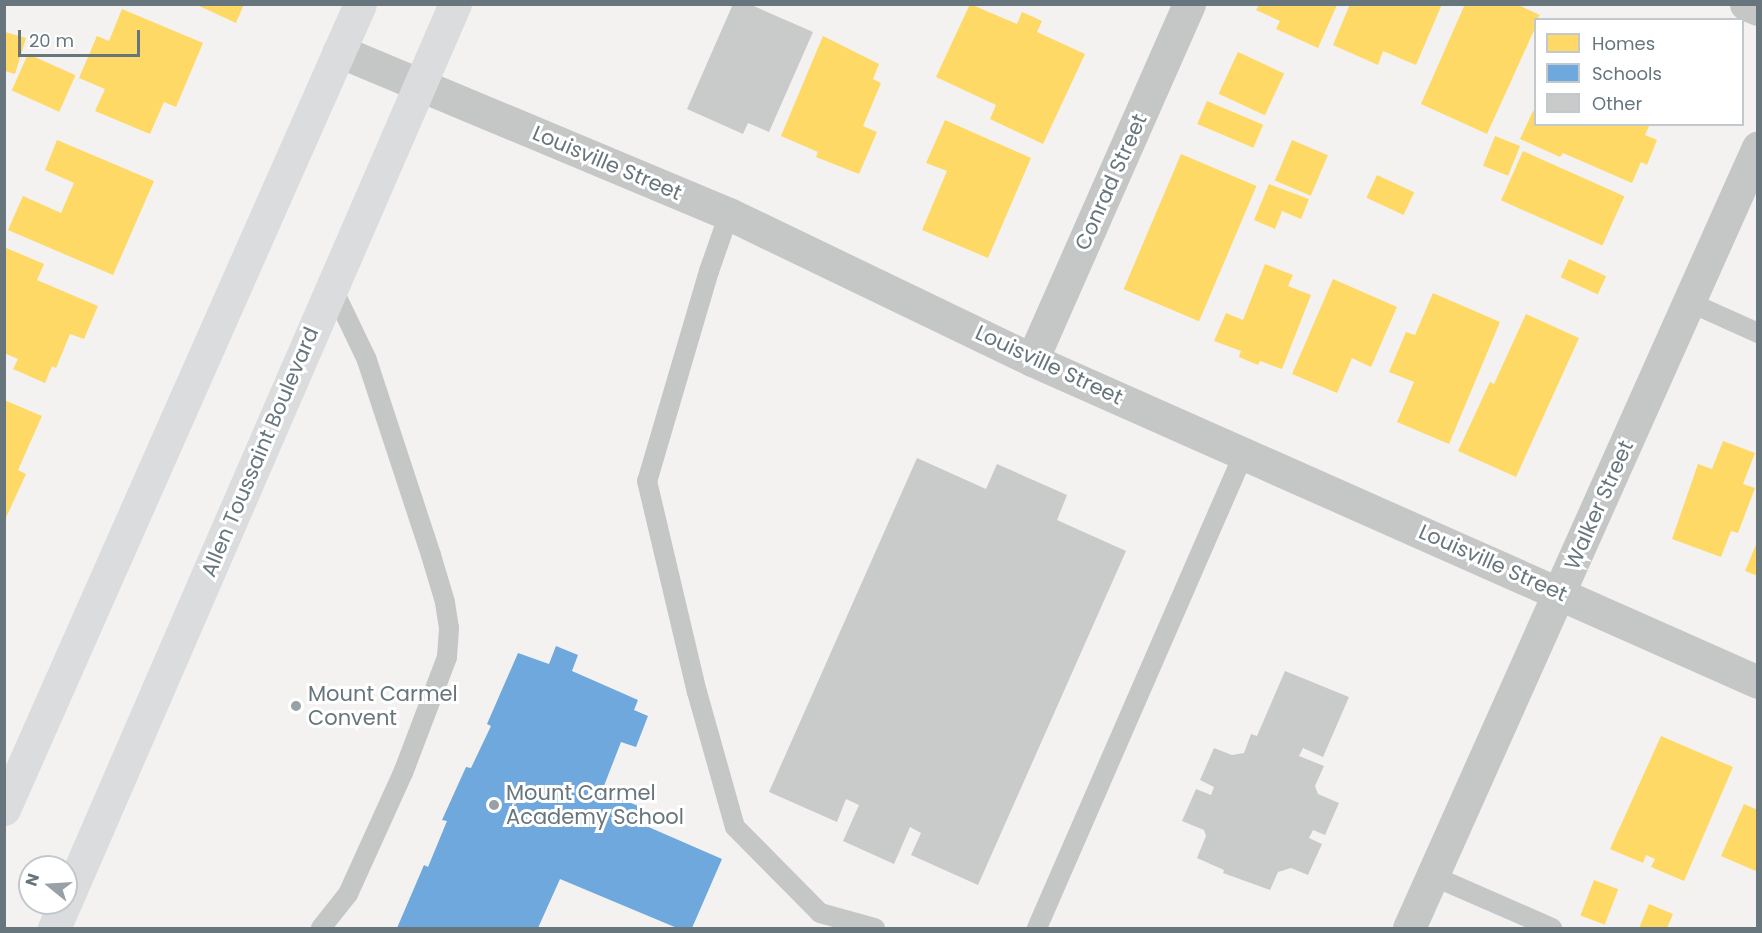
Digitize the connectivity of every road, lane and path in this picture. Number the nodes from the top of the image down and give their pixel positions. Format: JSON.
{"nodes":[{"id":1,"x":360,"y":4,"type":"edge"},
{"id":2,"x":455,"y":4,"type":"edge"},
{"id":3,"x":1190,"y":4,"type":"edge"},
{"id":4,"x":1746,"y":4,"type":"edge"},
{"id":5,"x":1758,"y":9,"type":"edge"},
{"id":6,"x":339,"y":51,"type":"junction"},
{"id":7,"x":421,"y":84,"type":"junction"},
{"id":8,"x":1758,"y":147,"type":"edge"},
{"id":9,"x":729,"y":214,"type":"junction"},
{"id":10,"x":332,"y":287,"type":"junction"},
{"id":11,"x":1689,"y":302,"type":"junction"},
{"id":12,"x":1758,"y":333,"type":"edge"},
{"id":13,"x":1032,"y":360,"type":"junction"},
{"id":14,"x":1244,"y":453,"type":"junction"},
{"id":15,"x":1560,"y":593,"type":"junction"},
{"id":16,"x":1758,"y":682,"type":"edge"},
{"id":17,"x":4,"y":809,"type":"edge"},
{"id":18,"x":78,"y":874,"type":"edge"},
{"id":19,"x":1433,"y":876,"type":"junction"},
{"id":20,"x":321,"y":928,"type":"edge"},
{"id":21,"x":875,"y":928,"type":"edge"},
{"id":22,"x":1037,"y":928,"type":"edge"},
{"id":23,"x":1409,"y":928,"type":"edge"},
{"id":24,"x":1552,"y":928,"type":"edge"}],
"edges":[{"from":1,"to":6,"type":"main road"},
{"from":2,"to":7,"type":"main road","name":"Allen Toussaint Boulevard"},
{"from":3,"to":13,"type":"street","name":"Conrad Street"},
{"from":4,"to":5,"type":"street"},
{"from":6,"to":7,"type":"street","name":"Louisville Street"},
{"from":6,"to":17,"type":"main road"},
{"from":7,"to":9,"type":"street","name":"Louisville Street"},
{"from":7,"to":10,"type":"main road","name":"Allen Toussaint Boulevard"},
{"from":8,"to":11,"type":"street","name":"Walker Street"},
{"from":9,"to":13,"type":"street","name":"Louisville Street"},
{"from":9,"to":21,"type":"lane"},
{"from":10,"to":18,"type":"main road","name":"Allen Toussaint Boulevard"},
{"from":10,"to":20,"type":"lane"},
{"from":11,"to":12,"type":"lane"},
{"from":11,"to":15,"type":"street","name":"Walker Street"},
{"from":13,"to":14,"type":"street","name":"Louisville Street"},
{"from":14,"to":15,"type":"street","name":"Louisville Street"},
{"from":14,"to":22,"type":"lane"},
{"from":15,"to":16,"type":"street","name":"Louisville Street"},
{"from":15,"to":19,"type":"street","name":"Walker Street"},
{"from":19,"to":23,"type":"street","name":"Walker Street"},
{"from":19,"to":24,"type":"lane"}]}
